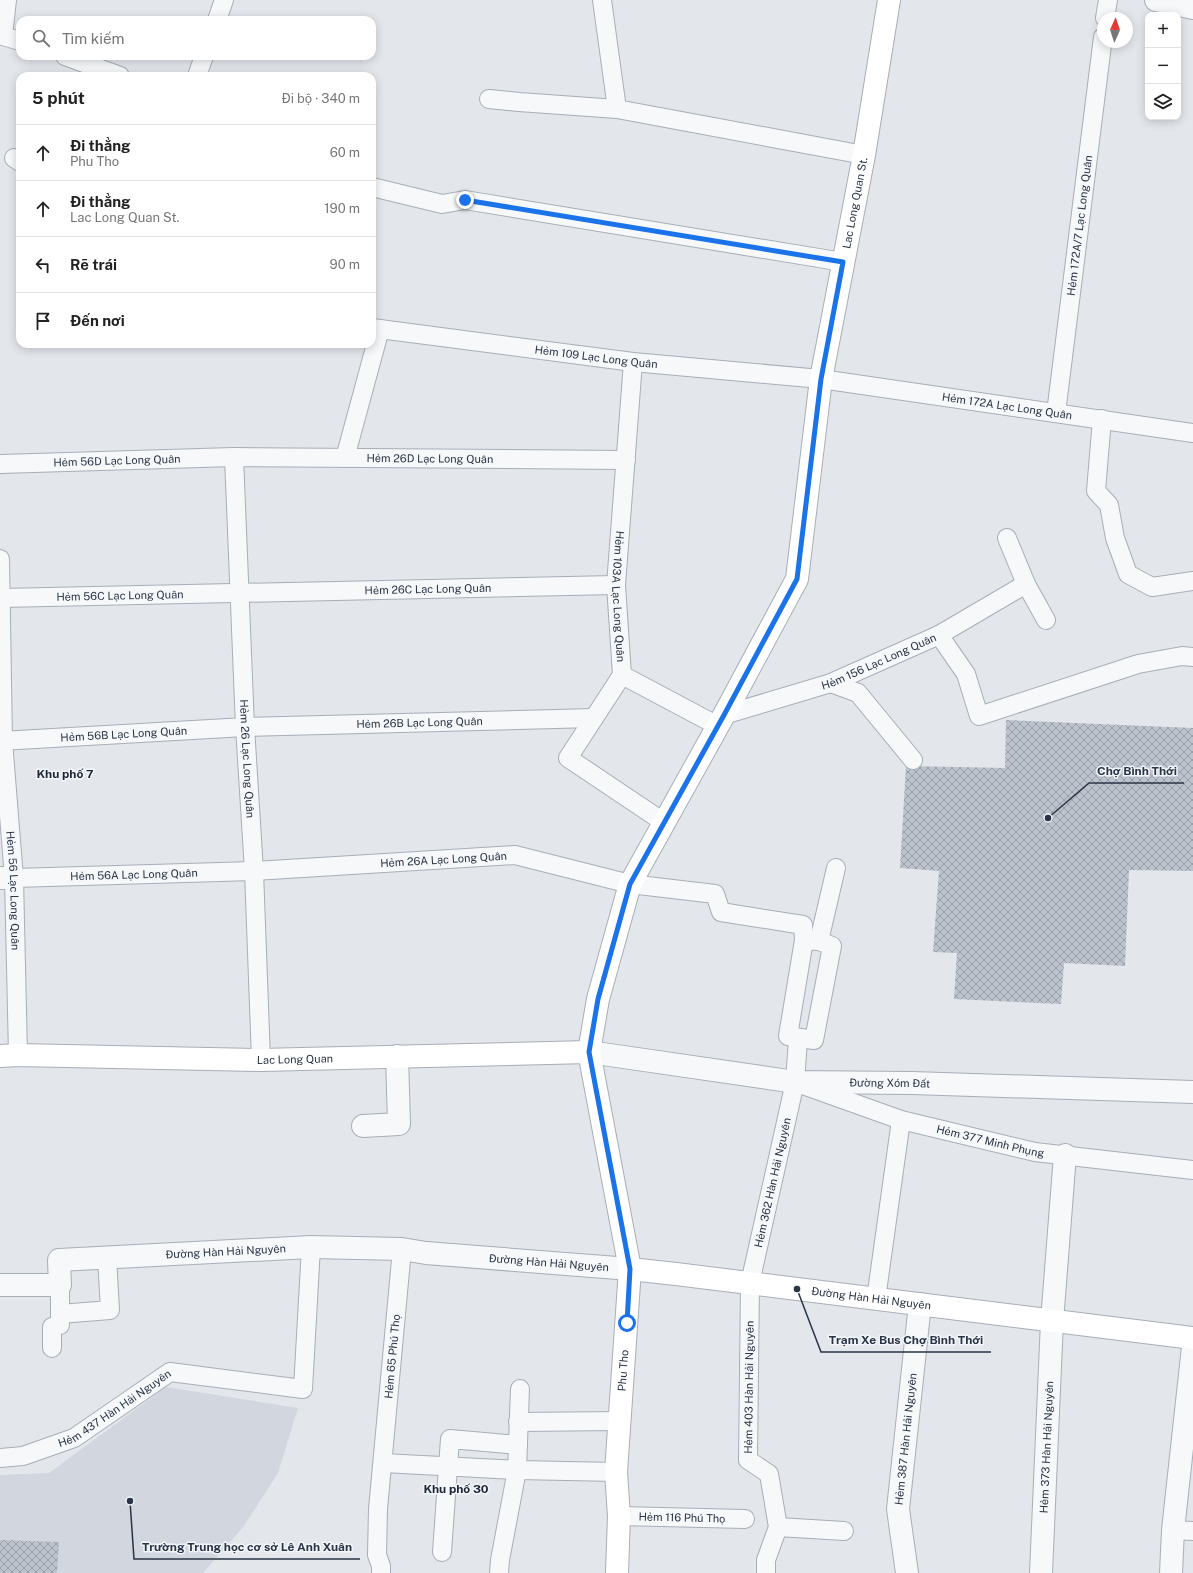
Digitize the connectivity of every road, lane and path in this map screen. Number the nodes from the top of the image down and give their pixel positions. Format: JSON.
{"nodes":[{"id":1,"x":7,"y":0,"type":"edge"},
{"id":2,"x":224,"y":0,"type":"edge"},
{"id":3,"x":602,"y":0,"type":"edge"},
{"id":4,"x":889,"y":0,"type":"edge"},
{"id":5,"x":1108,"y":0,"type":"edge"},
{"id":6,"x":1156,"y":0,"type":"edge"},
{"id":7,"x":1193,"y":8,"type":"edge"},
{"id":8,"x":1106,"y":12,"type":"edge"},
{"id":9,"x":218,"y":16,"type":"edge"},
{"id":10,"x":16,"y":40,"type":"edge"},
{"id":11,"x":1102,"y":48,"type":"edge"},
{"id":12,"x":76,"y":60,"type":"edge"},
{"id":13,"x":203,"y":60,"type":"edge"},
{"id":14,"x":109,"y":72,"type":"edge"},
{"id":15,"x":198,"y":72,"type":"edge"},
{"id":16,"x":489,"y":99,"type":"dead end"},
{"id":17,"x":617,"y":108,"type":"junction"},
{"id":18,"x":864,"y":155,"type":"junction"},
{"id":19,"x":376,"y":188,"type":"edge"},
{"id":20,"x":843,"y":262,"type":"junction"},
{"id":21,"x":376,"y":329,"type":"edge"},
{"id":22,"x":371,"y":348,"type":"edge"},
{"id":23,"x":633,"y":362,"type":"junction"},
{"id":24,"x":821,"y":379,"type":"junction"},
{"id":25,"x":1056,"y":413,"type":"junction"},
{"id":26,"x":1102,"y":419,"type":"junction"},
{"id":27,"x":1193,"y":433,"type":"edge"},
{"id":28,"x":234,"y":457,"type":"junction"},
{"id":29,"x":345,"y":458,"type":"junction"},
{"id":30,"x":626,"y":460,"type":"junction"},
{"id":31,"x":0,"y":464,"type":"edge"},
{"id":32,"x":1007,"y":538,"type":"dead end"},
{"id":33,"x":0,"y":559,"type":"edge"},
{"id":34,"x":1193,"y":580,"type":"edge"},
{"id":35,"x":1026,"y":584,"type":"junction"},
{"id":36,"x":616,"y":585,"type":"junction"},
{"id":37,"x":240,"y":593,"type":"junction"},
{"id":38,"x":0,"y":598,"type":"edge"},
{"id":39,"x":1046,"y":620,"type":"dead end"},
{"id":40,"x":939,"y":635,"type":"junction"},
{"id":41,"x":1193,"y":656,"type":"edge"},
{"id":42,"x":622,"y":675,"type":"junction"},
{"id":43,"x":831,"y":683,"type":"junction"},
{"id":44,"x":594,"y":718,"type":"junction"},
{"id":45,"x":721,"y":720,"type":"junction"},
{"id":46,"x":245,"y":727,"type":"junction"},
{"id":47,"x":2,"y":741,"type":"edge"},
{"id":48,"x":913,"y":760,"type":"dead end"},
{"id":49,"x":665,"y":823,"type":"junction"},
{"id":50,"x":836,"y":868,"type":"dead end"},
{"id":51,"x":254,"y":871,"type":"junction"},
{"id":52,"x":7,"y":878,"type":"edge"},
{"id":53,"x":630,"y":884,"type":"junction"},
{"id":54,"x":812,"y":940,"type":"junction"},
{"id":55,"x":798,"y":1038,"type":"junction"},
{"id":56,"x":589,"y":1052,"type":"junction"},
{"id":57,"x":9,"y":1056,"type":"edge"},
{"id":58,"x":397,"y":1056,"type":"junction"},
{"id":59,"x":261,"y":1060,"type":"junction"},
{"id":60,"x":795,"y":1082,"type":"junction"},
{"id":61,"x":1193,"y":1092,"type":"edge"},
{"id":62,"x":901,"y":1120,"type":"junction"},
{"id":63,"x":363,"y":1126,"type":"dead end"},
{"id":64,"x":1065,"y":1155,"type":"junction"},
{"id":65,"x":1193,"y":1170,"type":"edge"},
{"id":66,"x":311,"y":1247,"type":"junction"},
{"id":67,"x":402,"y":1249,"type":"junction"},
{"id":68,"x":107,"y":1258,"type":"junction"},
{"id":69,"x":630,"y":1269,"type":"junction"},
{"id":70,"x":750,"y":1283,"type":"junction"},
{"id":71,"x":0,"y":1285,"type":"edge"},
{"id":72,"x":60,"y":1285,"type":"junction"},
{"id":73,"x":876,"y":1299,"type":"junction"},
{"id":74,"x":920,"y":1304,"type":"junction"},
{"id":75,"x":60,"y":1314,"type":"junction"},
{"id":76,"x":1052,"y":1321,"type":"junction"},
{"id":77,"x":1193,"y":1338,"type":"edge"},
{"id":78,"x":1193,"y":1347,"type":"edge"},
{"id":79,"x":52,"y":1348,"type":"dead end"},
{"id":80,"x":520,"y":1389,"type":"dead end"},
{"id":81,"x":518,"y":1422,"type":"junction"},
{"id":82,"x":620,"y":1422,"type":"junction"},
{"id":83,"x":518,"y":1445,"type":"junction"},
{"id":84,"x":0,"y":1458,"type":"edge"},
{"id":85,"x":383,"y":1463,"type":"junction"},
{"id":86,"x":448,"y":1467,"type":"junction"},
{"id":87,"x":517,"y":1470,"type":"junction"},
{"id":88,"x":616,"y":1472,"type":"junction"},
{"id":89,"x":619,"y":1516,"type":"junction"},
{"id":90,"x":745,"y":1519,"type":"dead end"},
{"id":91,"x":778,"y":1527,"type":"junction"},
{"id":92,"x":1183,"y":1530,"type":"edge"},
{"id":93,"x":844,"y":1531,"type":"dead end"},
{"id":94,"x":442,"y":1552,"type":"dead end"},
{"id":95,"x":381,"y":1573,"type":"edge"},
{"id":96,"x":500,"y":1573,"type":"edge"},
{"id":97,"x":617,"y":1573,"type":"edge"},
{"id":98,"x":766,"y":1573,"type":"edge"},
{"id":99,"x":908,"y":1573,"type":"edge"},
{"id":100,"x":1041,"y":1573,"type":"edge"},
{"id":101,"x":1171,"y":1573,"type":"edge"}],
"edges":[{"from":1,"to":10,"type":"lane"},
{"from":2,"to":9,"type":"lane"},
{"from":3,"to":17,"type":"lane"},
{"from":4,"to":18,"type":"main road","name":"Lac Long Quan St."},
{"from":5,"to":8,"type":"lane"},
{"from":6,"to":7,"type":"street"},
{"from":11,"to":25,"type":"lane","name":"Hẻm 172A/7 Lạc Long Quân"},
{"from":12,"to":14,"type":"lane"},
{"from":13,"to":15,"type":"lane"},
{"from":16,"to":17,"type":"lane"},
{"from":17,"to":18,"type":"lane"},
{"from":18,"to":20,"type":"main road","name":"Lac Long Quan St."},
{"from":19,"to":20,"type":"lane"},
{"from":20,"to":24,"type":"main road","name":"Lac Long Quan St."},
{"from":21,"to":23,"type":"lane","name":"Hẻm 109 Lạc Long Quân"},
{"from":22,"to":29,"type":"lane"},
{"from":23,"to":24,"type":"lane","name":"Hẻm 109 Lạc Long Quân"},
{"from":23,"to":30,"type":"lane","name":"Hẻm 103A Lạc Long Quân"},
{"from":24,"to":25,"type":"lane","name":"Hẻm 172A Lạc Long Quân"},
{"from":24,"to":45,"type":"main road","name":"Lac Long Quan St."},
{"from":25,"to":26,"type":"lane","name":"Hẻm 172A Lạc Long Quân"},
{"from":26,"to":27,"type":"lane","name":"Hẻm 172A Lạc Long Quân"},
{"from":26,"to":34,"type":"lane"},
{"from":28,"to":29,"type":"lane","name":"Hẻm 26D Lạc Long Quân"},
{"from":28,"to":31,"type":"lane","name":"Hẻm 56D Lạc Long Quân"},
{"from":28,"to":37,"type":"lane","name":"Hẻm 26 Lạc Long Quân"},
{"from":29,"to":30,"type":"lane","name":"Hẻm 26D Lạc Long Quân"},
{"from":30,"to":36,"type":"lane","name":"Hẻm 103A Lạc Long Quân"},
{"from":32,"to":35,"type":"lane"},
{"from":33,"to":38,"type":"lane","name":"Hẻm 56 Lạc Long Quân"},
{"from":35,"to":39,"type":"lane"},
{"from":35,"to":40,"type":"lane"},
{"from":36,"to":37,"type":"lane","name":"Hẻm 26C Lạc Long Quân"},
{"from":36,"to":42,"type":"lane","name":"Hẻm 103A Lạc Long Quân"},
{"from":37,"to":38,"type":"lane","name":"Hẻm 56C Lạc Long Quân"},
{"from":37,"to":46,"type":"lane","name":"Hẻm 26 Lạc Long Quân"},
{"from":38,"to":47,"type":"lane","name":"Hẻm 56 Lạc Long Quân"},
{"from":40,"to":41,"type":"lane","name":"Hẻm 156 Lạc Long Quân"},
{"from":40,"to":43,"type":"lane","name":"Hẻm 156 Lạc Long Quân"},
{"from":42,"to":44,"type":"lane"},
{"from":42,"to":45,"type":"lane","name":"Hẻm 103A Lạc Long Quân"},
{"from":43,"to":45,"type":"lane","name":"Hẻm 156 Lạc Long Quân"},
{"from":43,"to":48,"type":"lane"},
{"from":44,"to":46,"type":"lane","name":"Hẻm 26B Lạc Long Quân"},
{"from":44,"to":49,"type":"lane"},
{"from":45,"to":49,"type":"main road","name":"Lac Long Quan St."},
{"from":46,"to":47,"type":"lane","name":"Hẻm 56B Lạc Long Quân"},
{"from":46,"to":51,"type":"lane","name":"Hẻm 26 Lạc Long Quân"},
{"from":47,"to":52,"type":"lane","name":"Hẻm 56 Lạc Long Quân"},
{"from":49,"to":53,"type":"main road","name":"Lac Long Quan St."},
{"from":50,"to":54,"type":"lane"},
{"from":51,"to":52,"type":"lane","name":"Hẻm 56A Lạc Long Quân"},
{"from":51,"to":53,"type":"lane","name":"Hẻm 26A Lạc Long Quân"},
{"from":51,"to":59,"type":"lane","name":"Hẻm 26 Lạc Long Quân"},
{"from":52,"to":57,"type":"lane","name":"Hẻm 56 Lạc Long Quân"},
{"from":53,"to":54,"type":"lane","name":"Hẻm 26A Lạc Long Quân"},
{"from":53,"to":56,"type":"main road","name":"Lac Long Quan St."},
{"from":54,"to":55,"type":"lane"},
{"from":54,"to":55,"type":"lane"},
{"from":55,"to":60,"type":"lane","name":"Hẻm 362 Hàn Hải Nguyên"},
{"from":56,"to":58,"type":"main road","name":"Lac Long Quan"},
{"from":56,"to":60,"type":"street","name":"Đường Xóm Đất"},
{"from":56,"to":69,"type":"main road","name":"Phu Tho"},
{"from":57,"to":59,"type":"main road","name":"Lac Long Quan"},
{"from":58,"to":59,"type":"main road","name":"Lac Long Quan"},
{"from":58,"to":63,"type":"street"},
{"from":60,"to":61,"type":"street","name":"Đường Xóm Đất"},
{"from":60,"to":62,"type":"lane","name":"Hẻm 377 Minh Phụng"},
{"from":60,"to":70,"type":"lane","name":"Hẻm 362 Hàn Hải Nguyên"},
{"from":62,"to":64,"type":"lane","name":"Hẻm 377 Minh Phụng"},
{"from":62,"to":73,"type":"lane"},
{"from":64,"to":65,"type":"lane","name":"Hẻm 377 Minh Phụng"},
{"from":64,"to":76,"type":"street","name":"Hẻm 373 Hàn Hải Nguyên"},
{"from":66,"to":67,"type":"street","name":"Đường Hàn Hải Nguyên"},
{"from":66,"to":68,"type":"street","name":"Đường Hàn Hải Nguyên"},
{"from":66,"to":84,"type":"lane","name":"Hẻm 437 Hàn Hải Nguyên"},
{"from":67,"to":69,"type":"street","name":"Đường Hàn Hải Nguyên"},
{"from":67,"to":85,"type":"lane","name":"Hẻm 65 Phú Thọ"},
{"from":68,"to":72,"type":"street","name":"Đường Hàn Hải Nguyên"},
{"from":68,"to":75,"type":"lane"},
{"from":69,"to":70,"type":"main road","name":"Đường Hàn Hải Nguyên"},
{"from":69,"to":82,"type":"main road","name":"Phu Tho"},
{"from":70,"to":73,"type":"main road","name":"Đường Hàn Hải Nguyên"},
{"from":70,"to":91,"type":"lane","name":"Hẻm 403 Hàn Hải Nguyên"},
{"from":71,"to":72,"type":"street"},
{"from":72,"to":75,"type":"lane"},
{"from":73,"to":74,"type":"main road","name":"Đường Hàn Hải Nguyên"},
{"from":74,"to":76,"type":"main road","name":"Đường Hàn Hải Nguyên"},
{"from":74,"to":99,"type":"street","name":"Hẻm 387 Hàn Hải Nguyên"},
{"from":75,"to":79,"type":"lane"},
{"from":76,"to":77,"type":"main road","name":"Đường Hàn Hải Nguyên"},
{"from":76,"to":100,"type":"street","name":"Hẻm 373 Hàn Hải Nguyên"},
{"from":78,"to":92,"type":"street"},
{"from":80,"to":81,"type":"lane"},
{"from":81,"to":82,"type":"lane"},
{"from":81,"to":83,"type":"lane"},
{"from":82,"to":88,"type":"main road","name":"Phu Tho"},
{"from":83,"to":86,"type":"lane"},
{"from":83,"to":87,"type":"lane"},
{"from":85,"to":86,"type":"lane"},
{"from":85,"to":95,"type":"lane","name":"Hẻm 65 Phú Thọ"},
{"from":86,"to":87,"type":"lane"},
{"from":86,"to":94,"type":"lane"},
{"from":87,"to":88,"type":"lane"},
{"from":87,"to":96,"type":"lane"},
{"from":88,"to":89,"type":"main road","name":"Phu Tho"},
{"from":89,"to":90,"type":"lane","name":"Hẻm 116 Phú Thọ"},
{"from":89,"to":97,"type":"main road","name":"Phu Tho"},
{"from":91,"to":93,"type":"lane"},
{"from":91,"to":98,"type":"lane","name":"Hẻm 403 Hàn Hải Nguyên"},
{"from":92,"to":101,"type":"street"}]}
